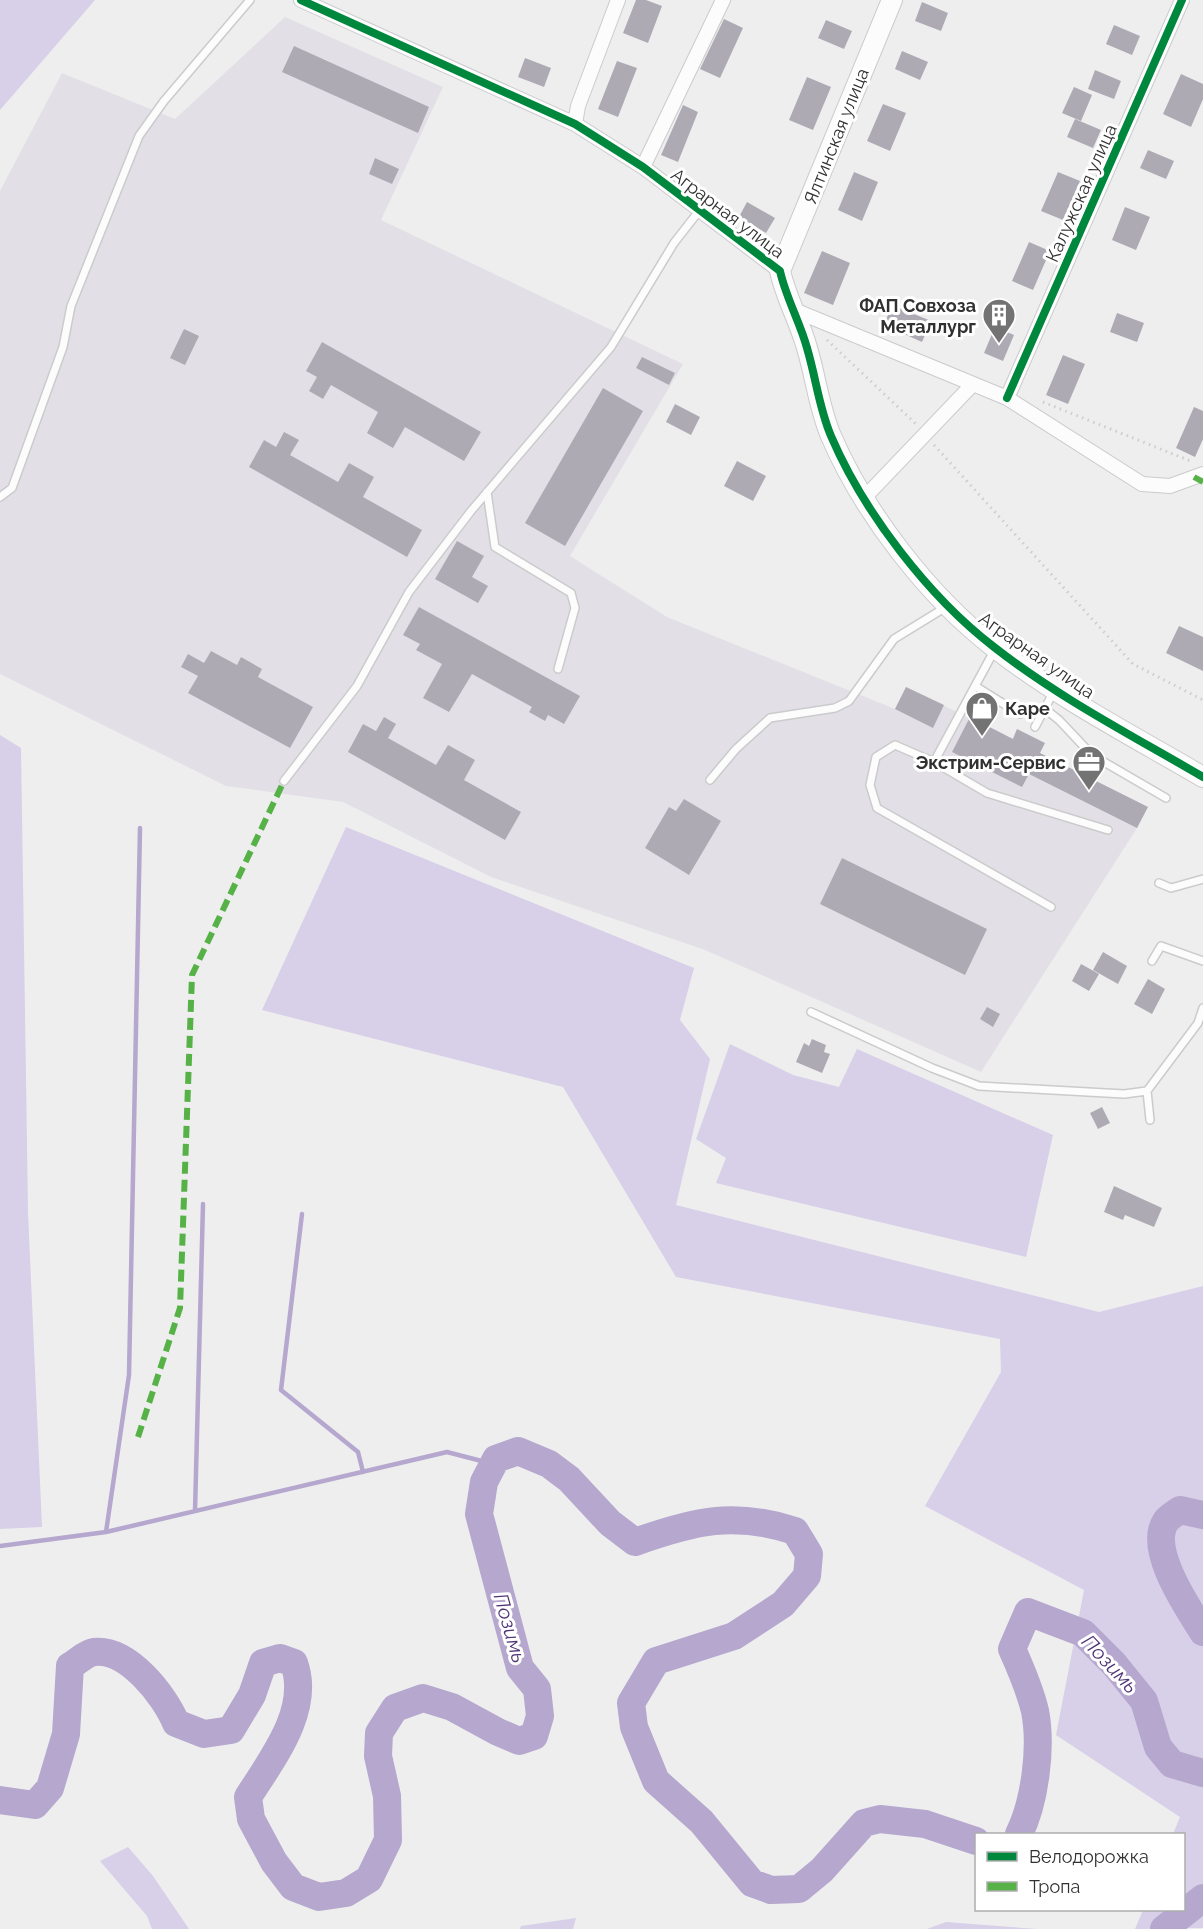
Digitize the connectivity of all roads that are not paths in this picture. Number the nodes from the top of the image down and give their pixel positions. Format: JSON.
{"nodes":[{"id":1,"x":250,"y":0,"type":"edge"},
{"id":2,"x":301,"y":0,"type":"edge"},
{"id":3,"x":618,"y":0,"type":"edge"},
{"id":4,"x":723,"y":0,"type":"edge"},
{"id":5,"x":892,"y":0,"type":"edge"},
{"id":6,"x":1182,"y":0,"type":"edge"},
{"id":7,"x":575,"y":124,"type":"junction"},
{"id":8,"x":643,"y":167,"type":"junction"},
{"id":9,"x":699,"y":211,"type":"junction"},
{"id":10,"x":780,"y":271,"type":"junction"},
{"id":11,"x":802,"y":314,"type":"junction"},
{"id":12,"x":973,"y":384,"type":"junction"},
{"id":13,"x":1006,"y":398,"type":"junction"},
{"id":14,"x":1203,"y":474,"type":"edge"},
{"id":15,"x":487,"y":492,"type":"junction"},
{"id":16,"x":0,"y":497,"type":"edge"},
{"id":17,"x":865,"y":497,"type":"junction"},
{"id":18,"x":949,"y":606,"type":"junction"},
{"id":19,"x":996,"y":649,"type":"junction"},
{"id":20,"x":558,"y":669,"type":"dead end"},
{"id":21,"x":975,"y":686,"type":"junction"},
{"id":22,"x":1055,"y":689,"type":"junction"},
{"id":23,"x":1045,"y":709,"type":"junction"},
{"id":24,"x":1020,"y":714,"type":"dead end"},
{"id":25,"x":1035,"y":727,"type":"dead end"},
{"id":26,"x":934,"y":762,"type":"junction"},
{"id":27,"x":1203,"y":777,"type":"edge"},
{"id":28,"x":710,"y":780,"type":"dead end"},
{"id":29,"x":284,"y":781,"type":"dead end"},
{"id":30,"x":1166,"y":798,"type":"dead end"},
{"id":31,"x":1108,"y":830,"type":"dead end"},
{"id":32,"x":1203,"y":879,"type":"edge"},
{"id":33,"x":1159,"y":883,"type":"dead end"},
{"id":34,"x":1051,"y":907,"type":"dead end"},
{"id":35,"x":1152,"y":961,"type":"dead end"},
{"id":36,"x":1203,"y":961,"type":"edge"},
{"id":37,"x":1203,"y":1008,"type":"edge"},
{"id":38,"x":810,"y":1012,"type":"dead end"},
{"id":39,"x":1147,"y":1091,"type":"junction"},
{"id":40,"x":1150,"y":1120,"type":"dead end"}],
"edges":[{"from":1,"to":16,"type":"lane"},
{"from":2,"to":7,"type":"street","name":"Аграрная улица"},
{"from":3,"to":7,"type":"street"},
{"from":4,"to":8,"type":"street"},
{"from":5,"to":10,"type":"street","name":"Ялтинская улица"},
{"from":6,"to":13,"type":"street","name":"Калужская улица"},
{"from":7,"to":8,"type":"street","name":"Аграрная улица"},
{"from":8,"to":9,"type":"street","name":"Аграрная улица"},
{"from":9,"to":10,"type":"street","name":"Аграрная улица"},
{"from":9,"to":15,"type":"lane"},
{"from":10,"to":11,"type":"street","name":"Аграрная улица"},
{"from":11,"to":12,"type":"street"},
{"from":11,"to":17,"type":"street","name":"Аграрная улица"},
{"from":12,"to":13,"type":"street"},
{"from":12,"to":17,"type":"street"},
{"from":13,"to":14,"type":"street"},
{"from":15,"to":20,"type":"lane"},
{"from":15,"to":29,"type":"lane"},
{"from":17,"to":18,"type":"street","name":"Аграрная улица"},
{"from":18,"to":19,"type":"street","name":"Аграрная улица"},
{"from":18,"to":28,"type":"lane"},
{"from":19,"to":21,"type":"lane"},
{"from":19,"to":22,"type":"street","name":"Аграрная улица"},
{"from":21,"to":24,"type":"lane"},
{"from":21,"to":26,"type":"lane"},
{"from":22,"to":23,"type":"lane"},
{"from":22,"to":27,"type":"street","name":"Аграрная улица"},
{"from":23,"to":25,"type":"lane"},
{"from":23,"to":30,"type":"lane"},
{"from":26,"to":31,"type":"lane"},
{"from":26,"to":34,"type":"lane"},
{"from":32,"to":33,"type":"lane"},
{"from":35,"to":36,"type":"lane"},
{"from":37,"to":39,"type":"lane"},
{"from":38,"to":39,"type":"lane"},
{"from":39,"to":40,"type":"lane"}]}
